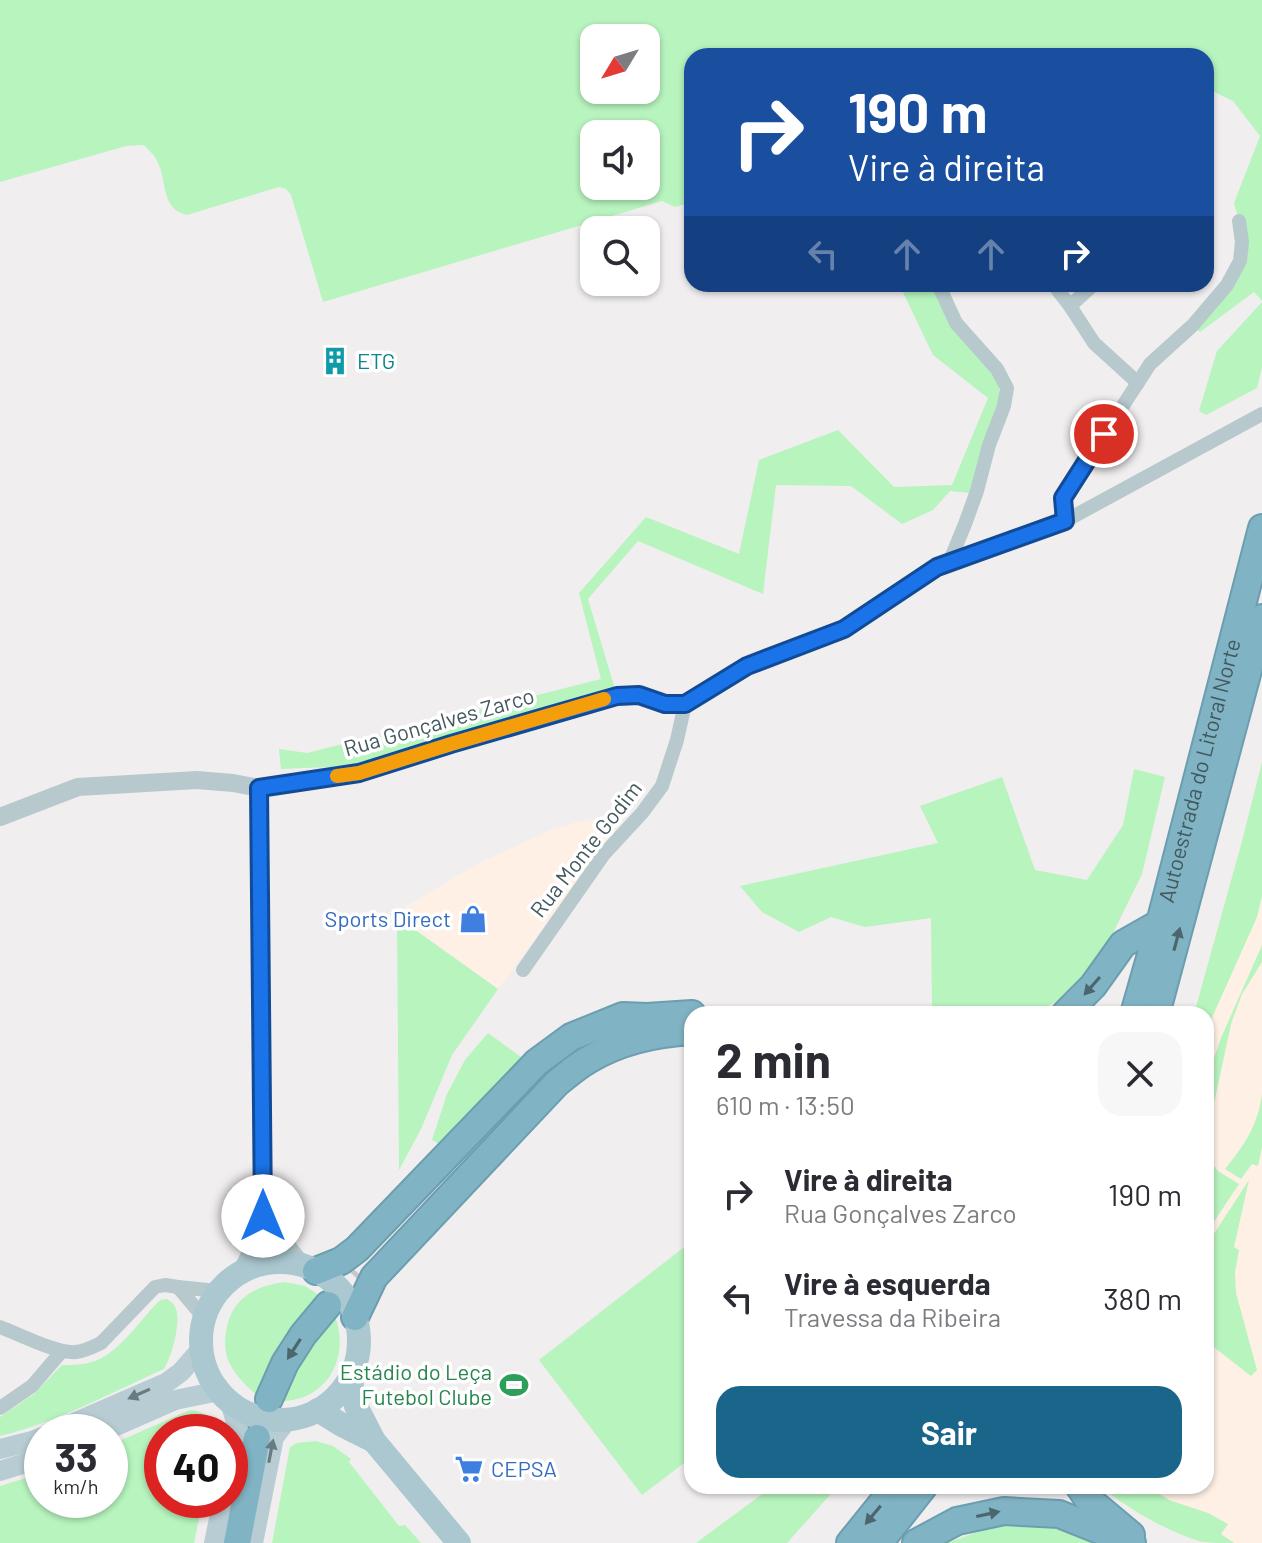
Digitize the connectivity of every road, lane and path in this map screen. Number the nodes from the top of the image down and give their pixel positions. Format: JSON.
{"nodes":[{"id":1,"x":1239,"y":221,"type":"dead end"},
{"id":2,"x":942,"y":292,"type":"edge"},
{"id":3,"x":1059,"y":292,"type":"edge"},
{"id":4,"x":1085,"y":292,"type":"edge"},
{"id":5,"x":1070,"y":306,"type":"junction"},
{"id":6,"x":1138,"y":383,"type":"junction"},
{"id":7,"x":1262,"y":414,"type":"edge"},
{"id":8,"x":1065,"y":521,"type":"junction"},
{"id":9,"x":1262,"y":528,"type":"edge"},
{"id":10,"x":949,"y":563,"type":"junction"},
{"id":11,"x":1262,"y":618,"type":"edge"},
{"id":12,"x":685,"y":704,"type":"junction"},
{"id":13,"x":259,"y":788,"type":"junction"},
{"id":14,"x":0,"y":817,"type":"edge"},
{"id":15,"x":1160,"y":923,"type":"junction"},
{"id":16,"x":523,"y":970,"type":"dead end"},
{"id":17,"x":1073,"y":1006,"type":"edge"},
{"id":18,"x":1136,"y":1006,"type":"edge"},
{"id":19,"x":1158,"y":1006,"type":"edge"},
{"id":20,"x":684,"y":1015,"type":"edge"},
{"id":21,"x":647,"y":1017,"type":"junction"},
{"id":22,"x":684,"y":1032,"type":"edge"},
{"id":23,"x":263,"y":1216,"type":"junction"},
{"id":24,"x":309,"y":1268,"type":"junction"},
{"id":25,"x":242,"y":1271,"type":"junction"},
{"id":26,"x":358,"y":1273,"type":"tunnel mouth"},
{"id":27,"x":178,"y":1287,"type":"junction"},
{"id":28,"x":218,"y":1291,"type":"junction"},
{"id":29,"x":328,"y":1305,"type":"tunnel mouth"},
{"id":30,"x":355,"y":1317,"type":"junction"},
{"id":31,"x":204,"y":1318,"type":"junction"},
{"id":32,"x":0,"y":1327,"type":"edge"},
{"id":33,"x":201,"y":1349,"type":"junction"},
{"id":34,"x":62,"y":1351,"type":"junction"},
{"id":35,"x":350,"y":1377,"type":"junction"},
{"id":36,"x":225,"y":1397,"type":"junction"},
{"id":37,"x":269,"y":1399,"type":"tunnel mouth"},
{"id":38,"x":0,"y":1408,"type":"edge"},
{"id":39,"x":318,"y":1410,"type":"junction"},
{"id":40,"x":95,"y":1414,"type":"edge"},
{"id":41,"x":232,"y":1414,"type":"edge"},
{"id":42,"x":288,"y":1419,"type":"junction"},
{"id":43,"x":128,"y":1421,"type":"edge"},
{"id":44,"x":257,"y":1438,"type":"tunnel mouth"},
{"id":45,"x":374,"y":1441,"type":"junction"},
{"id":46,"x":24,"y":1443,"type":"edge"},
{"id":47,"x":0,"y":1449,"type":"edge"},
{"id":48,"x":24,"y":1464,"type":"edge"},
{"id":49,"x":0,"y":1471,"type":"edge"},
{"id":50,"x":890,"y":1494,"type":"edge"},
{"id":51,"x":918,"y":1494,"type":"edge"},
{"id":52,"x":1085,"y":1494,"type":"edge"},
{"id":53,"x":219,"y":1518,"type":"edge"},
{"id":54,"x":214,"y":1543,"type":"edge"},
{"id":55,"x":237,"y":1543,"type":"edge"},
{"id":56,"x":253,"y":1543,"type":"edge"},
{"id":57,"x":459,"y":1543,"type":"edge"},
{"id":58,"x":850,"y":1543,"type":"edge"},
{"id":59,"x":879,"y":1543,"type":"edge"},
{"id":60,"x":916,"y":1543,"type":"edge"},
{"id":61,"x":1132,"y":1543,"type":"edge"},
{"id":62,"x":1140,"y":1543,"type":"edge"}],
"edges":[{"from":1,"to":6,"type":"street"},
{"from":2,"to":10,"type":"street"},
{"from":3,"to":5,"type":"street"},
{"from":4,"to":5,"type":"street"},
{"from":5,"to":6,"type":"street"},
{"from":6,"to":8,"type":"street"},
{"from":7,"to":8,"type":"street"},
{"from":8,"to":10,"type":"street"},
{"from":9,"to":15,"type":"highway","name":"Autoestrada do Litoral Norte"},
{"from":10,"to":12,"type":"street"},
{"from":19,"to":11,"type":"highway","name":"Autoestrada do Litoral Norte","one_way":true},
{"from":12,"to":13,"type":"street","name":"Rua Gonçalves Zarco"},
{"from":12,"to":16,"type":"street","name":"Rua Monte Godim"},
{"from":13,"to":14,"type":"street","name":"Rua Gonçalves Zarco"},
{"from":13,"to":23,"type":"street"},
{"from":15,"to":17,"type":"highway","one_way":true},
{"from":15,"to":18,"type":"highway","name":"Autoestrada do Litoral Norte"},
{"from":20,"to":21,"type":"highway"},
{"from":21,"to":24,"type":"highway"},
{"from":21,"to":26,"type":"highway"},
{"from":22,"to":30,"type":"highway"},
{"from":23,"to":24,"type":"street"},
{"from":23,"to":25,"type":"street"},
{"from":24,"to":25,"type":"main road"},
{"from":24,"to":30,"type":"main road"},
{"from":25,"to":28,"type":"main road"},
{"from":27,"to":28,"type":"street"},
{"from":27,"to":31,"type":"street"},
{"from":27,"to":34,"type":"street"},
{"from":28,"to":31,"type":"main road"},
{"from":29,"to":37,"type":"highway","one_way":true},
{"from":30,"to":35,"type":"main road"},
{"from":31,"to":33,"type":"main road"},
{"from":32,"to":34,"type":"street"},
{"from":33,"to":36,"type":"main road"},
{"from":33,"to":40,"type":"main road","one_way":true},
{"from":34,"to":38,"type":"street"},
{"from":35,"to":39,"type":"main road"},
{"from":35,"to":45,"type":"main road"},
{"from":36,"to":41,"type":"main road"},
{"from":36,"to":42,"type":"main road"},
{"from":36,"to":43,"type":"main road"},
{"from":39,"to":42,"type":"main road"},
{"from":39,"to":45,"type":"main road"},
{"from":56,"to":42,"type":"main road","one_way":true},
{"from":44,"to":55,"type":"highway"},
{"from":45,"to":57,"type":"main road"},
{"from":46,"to":47,"type":"main road"},
{"from":48,"to":49,"type":"main road"},
{"from":50,"to":58,"type":"highway","one_way":true},
{"from":51,"to":59,"type":"highway"},
{"from":52,"to":62,"type":"highway"},
{"from":53,"to":54,"type":"main road"},
{"from":60,"to":61,"type":"highway","one_way":true}]}
